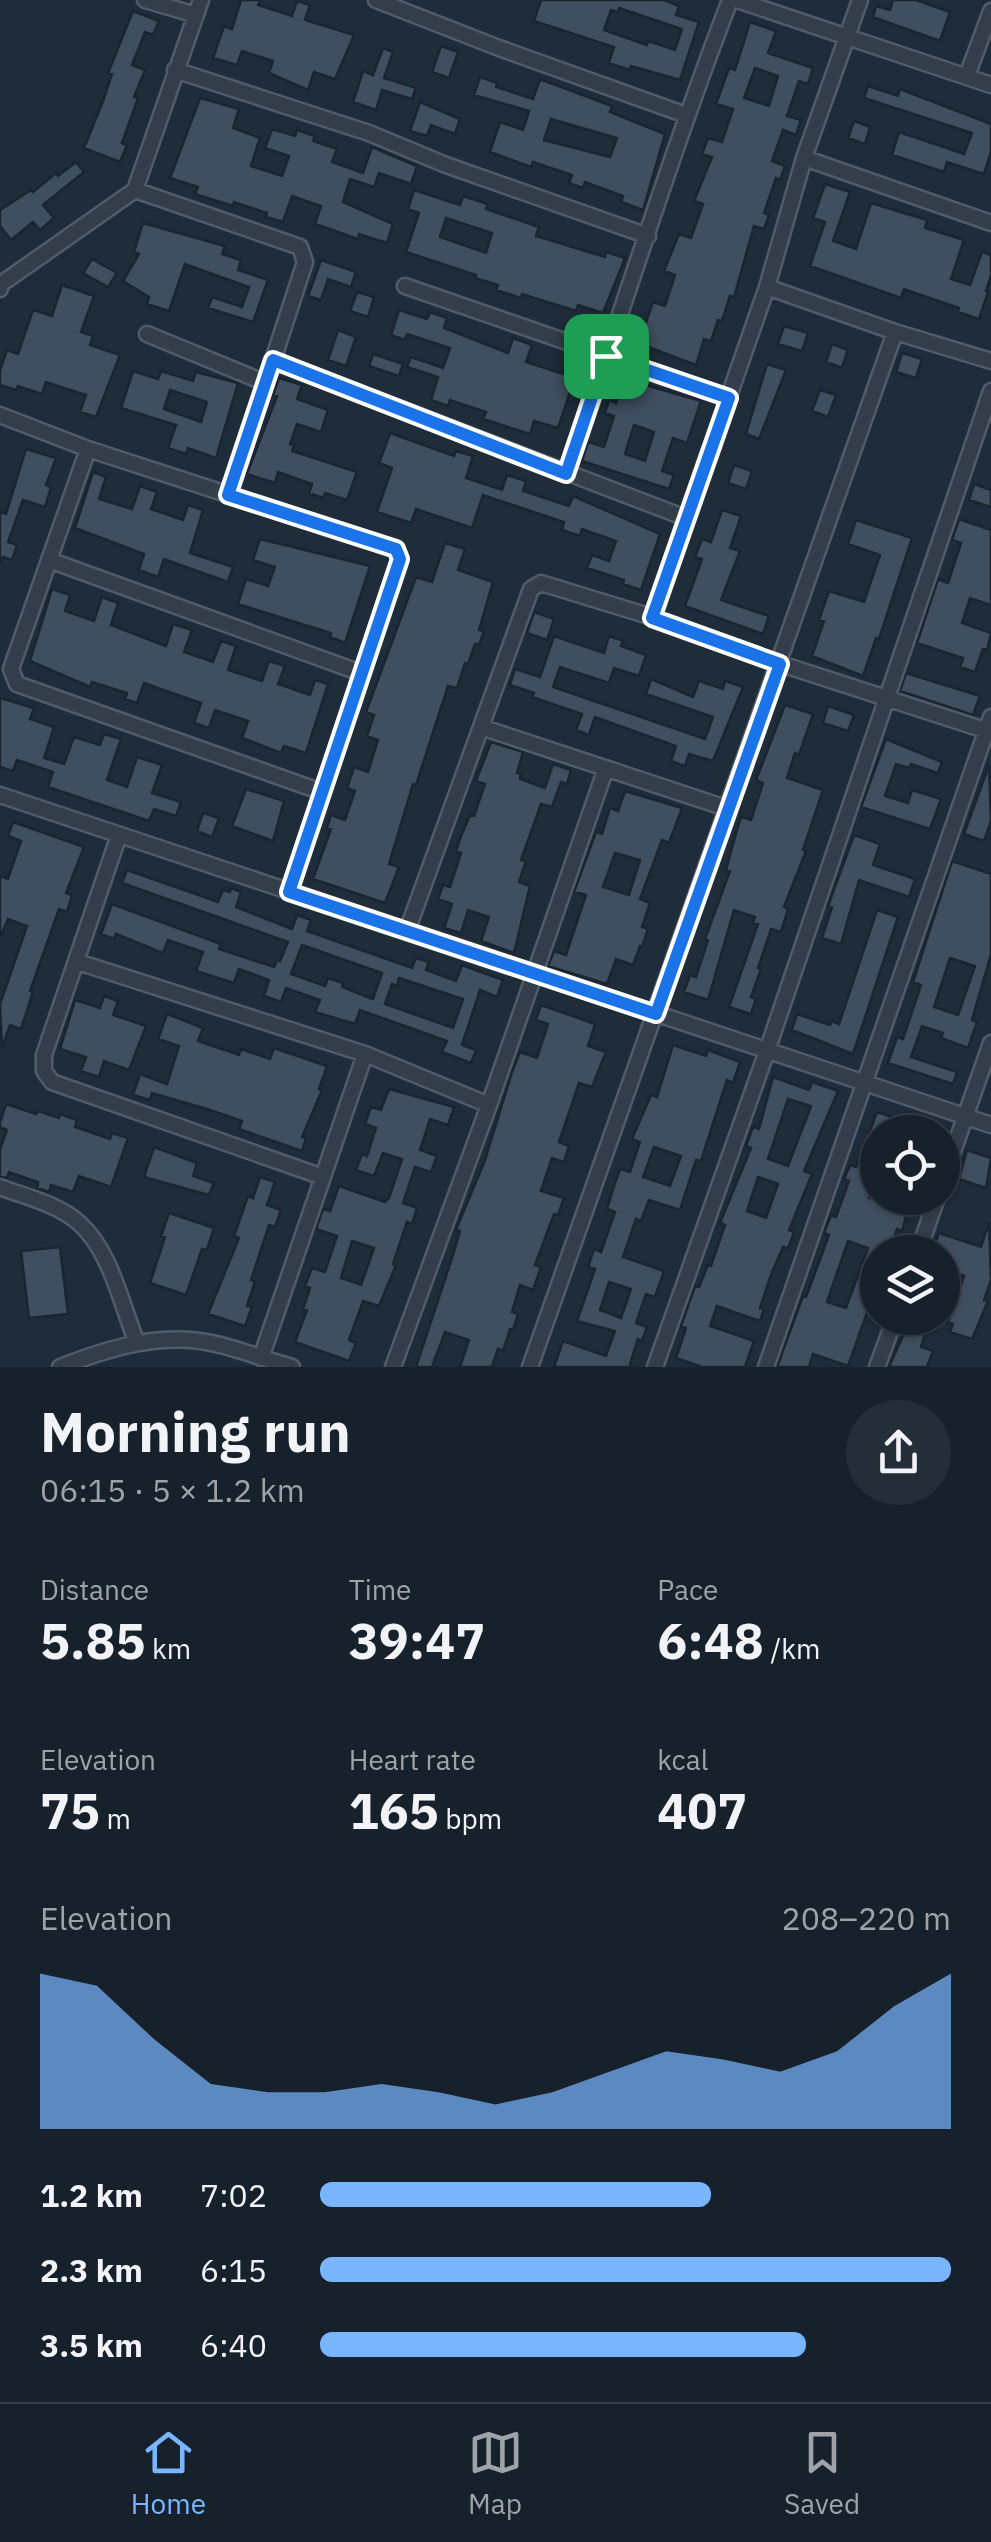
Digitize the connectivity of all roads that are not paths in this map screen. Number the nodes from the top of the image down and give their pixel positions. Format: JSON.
{"nodes":[{"id":1,"x":145,"y":0,"type":"edge"},
{"id":2,"x":376,"y":0,"type":"edge"},
{"id":3,"x":734,"y":0,"type":"edge"},
{"id":4,"x":860,"y":0,"type":"edge"},
{"id":5,"x":198,"y":7,"type":"edge"},
{"id":6,"x":991,"y":11,"type":"edge"},
{"id":7,"x":847,"y":38,"type":"junction"},
{"id":8,"x":175,"y":70,"type":"junction"},
{"id":9,"x":968,"y":76,"type":"junction"},
{"id":10,"x":991,"y":85,"type":"edge"},
{"id":11,"x":686,"y":115,"type":"junction"},
{"id":12,"x":804,"y":158,"type":"junction"},
{"id":13,"x":135,"y":190,"type":"junction"},
{"id":14,"x":991,"y":224,"type":"edge"},
{"id":15,"x":648,"y":236,"type":"junction"},
{"id":16,"x":0,"y":286,"type":"edge"},
{"id":17,"x":405,"y":286,"type":"dead end"},
{"id":18,"x":766,"y":287,"type":"junction"},
{"id":19,"x":895,"y":332,"type":"junction"},
{"id":20,"x":147,"y":334,"type":"dead end"},
{"id":21,"x":606,"y":356,"type":"junction"},
{"id":22,"x":273,"y":360,"type":"junction"},
{"id":23,"x":991,"y":361,"type":"edge"},
{"id":24,"x":266,"y":382,"type":"junction"},
{"id":25,"x":991,"y":391,"type":"edge"},
{"id":26,"x":729,"y":398,"type":"junction"},
{"id":27,"x":0,"y":415,"type":"edge"},
{"id":28,"x":88,"y":449,"type":"junction"},
{"id":29,"x":566,"y":474,"type":"junction"},
{"id":30,"x":228,"y":495,"type":"junction"},
{"id":31,"x":686,"y":518,"type":"junction"},
{"id":32,"x":50,"y":560,"type":"junction"},
{"id":33,"x":652,"y":618,"type":"junction"},
{"id":34,"x":780,"y":664,"type":"junction"},
{"id":35,"x":362,"y":673,"type":"junction"},
{"id":36,"x":884,"y":698,"type":"junction"},
{"id":37,"x":481,"y":726,"type":"junction"},
{"id":38,"x":990,"y":726,"type":"edge"},
{"id":39,"x":606,"y":768,"type":"junction"},
{"id":40,"x":322,"y":792,"type":"junction"},
{"id":41,"x":0,"y":796,"type":"edge"},
{"id":42,"x":730,"y":809,"type":"junction"},
{"id":43,"x":119,"y":835,"type":"junction"},
{"id":44,"x":289,"y":892,"type":"junction"},
{"id":45,"x":407,"y":931,"type":"junction"},
{"id":46,"x":78,"y":962,"type":"junction"},
{"id":47,"x":535,"y":974,"type":"junction"},
{"id":48,"x":656,"y":1014,"type":"junction"},
{"id":49,"x":991,"y":1042,"type":"edge"},
{"id":50,"x":767,"y":1051,"type":"junction"},
{"id":51,"x":365,"y":1054,"type":"junction"},
{"id":52,"x":866,"y":1084,"type":"junction"},
{"id":53,"x":489,"y":1105,"type":"junction"},
{"id":54,"x":966,"y":1117,"type":"junction"},
{"id":55,"x":991,"y":1126,"type":"edge"},
{"id":56,"x":960,"y":1133,"type":"edge"},
{"id":57,"x":324,"y":1177,"type":"junction"},
{"id":58,"x":0,"y":1187,"type":"edge"},
{"id":59,"x":889,"y":1335,"type":"edge"},
{"id":60,"x":137,"y":1343,"type":"junction"},
{"id":61,"x":261,"y":1358,"type":"junction"},
{"id":62,"x":60,"y":1367,"type":"edge"},
{"id":63,"x":292,"y":1367,"type":"edge"},
{"id":64,"x":393,"y":1367,"type":"edge"},
{"id":65,"x":530,"y":1367,"type":"edge"},
{"id":66,"x":655,"y":1367,"type":"edge"},
{"id":67,"x":766,"y":1367,"type":"edge"},
{"id":68,"x":877,"y":1367,"type":"edge"}],
"edges":[{"from":1,"to":5,"type":"street"},
{"from":2,"to":11,"type":"street"},
{"from":3,"to":7,"type":"street"},
{"from":3,"to":11,"type":"street"},
{"from":4,"to":7,"type":"street"},
{"from":5,"to":8,"type":"street"},
{"from":6,"to":9,"type":"street"},
{"from":7,"to":9,"type":"street"},
{"from":7,"to":12,"type":"street"},
{"from":8,"to":13,"type":"street"},
{"from":8,"to":15,"type":"street"},
{"from":9,"to":10,"type":"street"},
{"from":11,"to":15,"type":"street"},
{"from":12,"to":14,"type":"street"},
{"from":12,"to":18,"type":"street"},
{"from":13,"to":16,"type":"street"},
{"from":13,"to":22,"type":"street"},
{"from":15,"to":21,"type":"street"},
{"from":17,"to":21,"type":"street"},
{"from":18,"to":19,"type":"street"},
{"from":18,"to":26,"type":"street"},
{"from":19,"to":23,"type":"street"},
{"from":19,"to":34,"type":"street"},
{"from":20,"to":24,"type":"street"},
{"from":21,"to":26,"type":"street"},
{"from":21,"to":29,"type":"street"},
{"from":22,"to":24,"type":"street"},
{"from":22,"to":29,"type":"street"},
{"from":24,"to":30,"type":"street"},
{"from":25,"to":36,"type":"street"},
{"from":26,"to":31,"type":"street"},
{"from":27,"to":28,"type":"street"},
{"from":28,"to":30,"type":"street"},
{"from":28,"to":32,"type":"street"},
{"from":29,"to":31,"type":"street"},
{"from":30,"to":35,"type":"street"},
{"from":31,"to":33,"type":"street"},
{"from":32,"to":35,"type":"street"},
{"from":32,"to":40,"type":"street"},
{"from":33,"to":34,"type":"street"},
{"from":33,"to":37,"type":"street"},
{"from":34,"to":36,"type":"street"},
{"from":34,"to":42,"type":"street"},
{"from":35,"to":40,"type":"street"},
{"from":36,"to":38,"type":"street"},
{"from":36,"to":50,"type":"street"},
{"from":37,"to":39,"type":"street"},
{"from":37,"to":45,"type":"street"},
{"from":38,"to":52,"type":"street"},
{"from":39,"to":42,"type":"street"},
{"from":39,"to":47,"type":"street"},
{"from":40,"to":44,"type":"street"},
{"from":41,"to":43,"type":"street"},
{"from":42,"to":48,"type":"street"},
{"from":43,"to":44,"type":"street"},
{"from":43,"to":46,"type":"street"},
{"from":44,"to":45,"type":"street"},
{"from":45,"to":47,"type":"street"},
{"from":46,"to":51,"type":"street"},
{"from":46,"to":57,"type":"street"},
{"from":47,"to":48,"type":"street"},
{"from":47,"to":53,"type":"street"},
{"from":48,"to":50,"type":"street"},
{"from":48,"to":65,"type":"street"},
{"from":49,"to":54,"type":"street"},
{"from":50,"to":52,"type":"street"},
{"from":50,"to":66,"type":"street"},
{"from":51,"to":53,"type":"street"},
{"from":51,"to":57,"type":"street"},
{"from":52,"to":54,"type":"street"},
{"from":52,"to":67,"type":"street"},
{"from":53,"to":64,"type":"street"},
{"from":54,"to":55,"type":"street"},
{"from":54,"to":56,"type":"street"},
{"from":57,"to":61,"type":"street"},
{"from":58,"to":60,"type":"street"},
{"from":59,"to":68,"type":"street"},
{"from":60,"to":61,"type":"street"},
{"from":60,"to":62,"type":"street"},
{"from":61,"to":63,"type":"street"}]}
